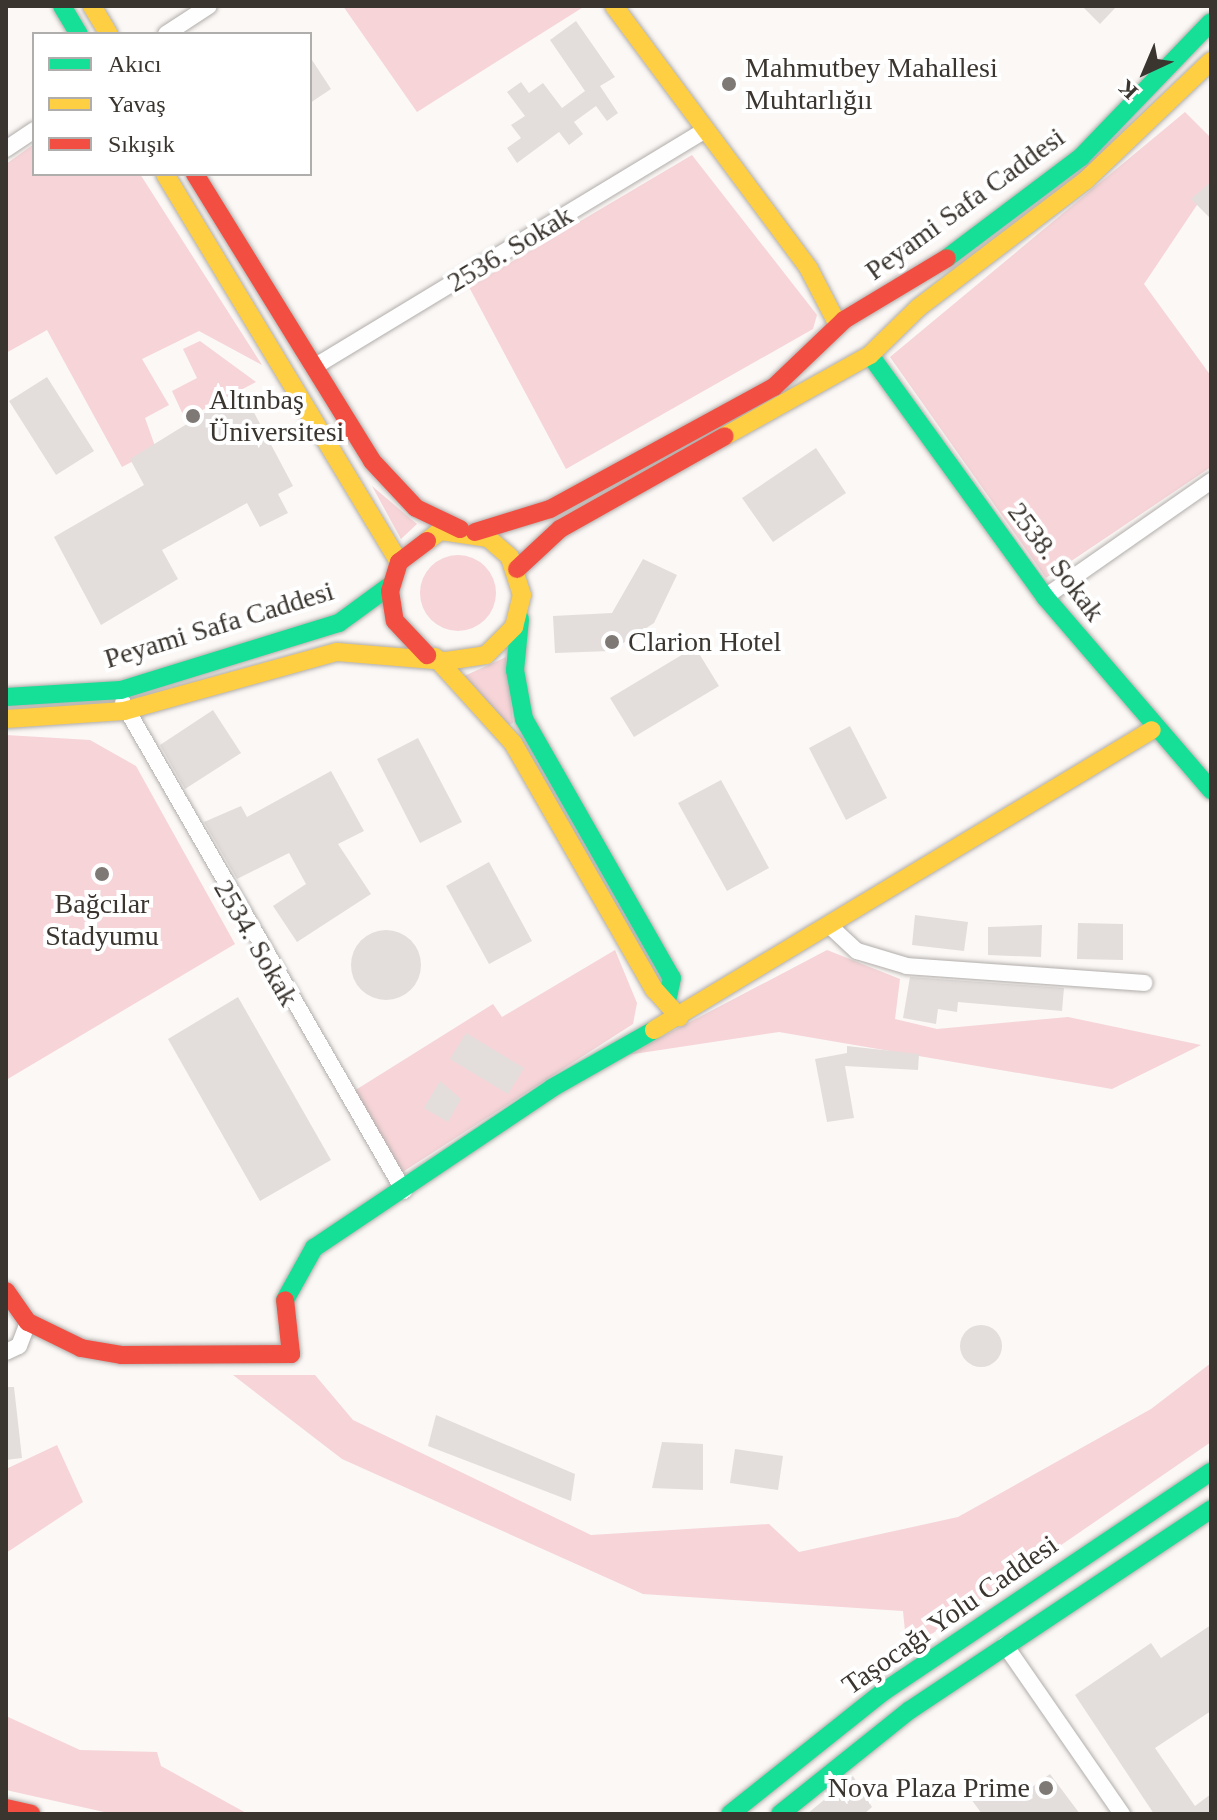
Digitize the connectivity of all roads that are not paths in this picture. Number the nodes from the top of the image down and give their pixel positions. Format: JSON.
{"nodes":[{"id":1,"x":62,"y":6,"type":"edge"},
{"id":2,"x":92,"y":6,"type":"edge"},
{"id":3,"x":209,"y":6,"type":"edge"},
{"id":4,"x":614,"y":6,"type":"edge"},
{"id":5,"x":1211,"y":22,"type":"edge"},
{"id":6,"x":78,"y":32,"type":"edge"},
{"id":7,"x":108,"y":32,"type":"edge"},
{"id":8,"x":169,"y":32,"type":"edge"},
{"id":9,"x":1211,"y":61,"type":"edge"},
{"id":10,"x":706,"y":130,"type":"junction"},
{"id":11,"x":32,"y":131,"type":"edge"},
{"id":12,"x":6,"y":149,"type":"edge"},
{"id":13,"x":166,"y":176,"type":"edge"},
{"id":14,"x":196,"y":176,"type":"edge"},
{"id":15,"x":809,"y":269,"type":"junction"},
{"id":16,"x":856,"y":313,"type":"junction"},
{"id":17,"x":835,"y":328,"type":"junction"},
{"id":18,"x":885,"y":339,"type":"junction"},
{"id":19,"x":865,"y":358,"type":"junction"},
{"id":20,"x":314,"y":367,"type":"junction"},
{"id":21,"x":1211,"y":481,"type":"edge"},
{"id":22,"x":468,"y":531,"type":"junction"},
{"id":23,"x":399,"y":562,"type":"junction"},
{"id":24,"x":517,"y":569,"type":"junction"},
{"id":25,"x":391,"y":585,"type":"junction"},
{"id":26,"x":1045,"y":597,"type":"junction"},
{"id":27,"x":521,"y":608,"type":"junction"},
{"id":28,"x":431,"y":656,"type":"junction"},
{"id":29,"x":121,"y":690,"type":"junction"},
{"id":30,"x":6,"y":697,"type":"edge"},
{"id":31,"x":124,"y":711,"type":"junction"},
{"id":32,"x":6,"y":719,"type":"edge"},
{"id":33,"x":1152,"y":730,"type":"junction"},
{"id":34,"x":1211,"y":790,"type":"edge"},
{"id":35,"x":832,"y":928,"type":"junction"},
{"id":36,"x":1144,"y":983,"type":"dead end"},
{"id":37,"x":668,"y":997,"type":"junction"},
{"id":38,"x":679,"y":1017,"type":"junction"},
{"id":39,"x":404,"y":1191,"type":"junction"},
{"id":40,"x":6,"y":1291,"type":"edge"},
{"id":41,"x":28,"y":1322,"type":"junction"},
{"id":42,"x":6,"y":1352,"type":"edge"},
{"id":43,"x":1211,"y":1472,"type":"edge"},
{"id":44,"x":1211,"y":1509,"type":"edge"},
{"id":45,"x":974,"y":1630,"type":"junction"},
{"id":46,"x":1005,"y":1645,"type":"junction"},
{"id":47,"x":6,"y":1808,"type":"edge"},
{"id":48,"x":783,"y":1810,"type":"edge"},
{"id":49,"x":31,"y":1814,"type":"edge"},
{"id":50,"x":730,"y":1814,"type":"edge"},
{"id":51,"x":1122,"y":1814,"type":"edge"}],
"edges":[{"from":1,"to":6,"type":"street"},
{"from":2,"to":7,"type":"street"},
{"from":3,"to":8,"type":"street"},
{"from":4,"to":10,"type":"street"},
{"from":5,"to":16,"type":"street","name":"Peyami Safa Caddesi"},
{"from":9,"to":18,"type":"street","name":"Peyami Safa Caddesi"},
{"from":10,"to":15,"type":"street"},
{"from":10,"to":20,"type":"street","name":"2536. Sokak"},
{"from":11,"to":12,"type":"street"},
{"from":13,"to":23,"type":"street"},
{"from":14,"to":20,"type":"street"},
{"from":15,"to":16,"type":"street"},
{"from":15,"to":17,"type":"street"},
{"from":16,"to":17,"type":"street","name":"Peyami Safa Caddesi"},
{"from":16,"to":18,"type":"street"},
{"from":17,"to":19,"type":"street"},
{"from":17,"to":22,"type":"street","name":"Peyami Safa Caddesi"},
{"from":18,"to":19,"type":"street","name":"Peyami Safa Caddesi"},
{"from":19,"to":24,"type":"street","name":"Peyami Safa Caddesi"},
{"from":19,"to":26,"type":"street","name":"2538. Sokak"},
{"from":20,"to":22,"type":"street"},
{"from":21,"to":26,"type":"street"},
{"from":22,"to":23,"type":"street"},
{"from":22,"to":24,"type":"street"},
{"from":23,"to":25,"type":"street"},
{"from":24,"to":27,"type":"street"},
{"from":25,"to":28,"type":"street"},
{"from":25,"to":29,"type":"street","name":"Peyami Safa Caddesi"},
{"from":26,"to":33,"type":"street","name":"2538. Sokak"},
{"from":27,"to":28,"type":"street"},
{"from":27,"to":37,"type":"street"},
{"from":28,"to":31,"type":"street"},
{"from":28,"to":37,"type":"street"},
{"from":29,"to":30,"type":"street","name":"Peyami Safa Caddesi"},
{"from":29,"to":31,"type":"street","name":"2534. Sokak"},
{"from":31,"to":32,"type":"street"},
{"from":31,"to":39,"type":"street","name":"2534. Sokak"},
{"from":33,"to":34,"type":"street","name":"2538. Sokak"},
{"from":33,"to":35,"type":"street"},
{"from":35,"to":36,"type":"street"},
{"from":35,"to":38,"type":"street"},
{"from":37,"to":38,"type":"street"},
{"from":38,"to":39,"type":"street"},
{"from":39,"to":41,"type":"street"},
{"from":40,"to":41,"type":"street"},
{"from":41,"to":42,"type":"street"},
{"from":43,"to":45,"type":"street","name":"Taşocağı Yolu Caddesi"},
{"from":44,"to":46,"type":"street","name":"Taşocağı Yolu Caddesi"},
{"from":45,"to":46,"type":"street"},
{"from":45,"to":50,"type":"street","name":"Taşocağı Yolu Caddesi"},
{"from":46,"to":48,"type":"street","name":"Taşocağı Yolu Caddesi"},
{"from":46,"to":51,"type":"street"},
{"from":47,"to":49,"type":"street"}]}
